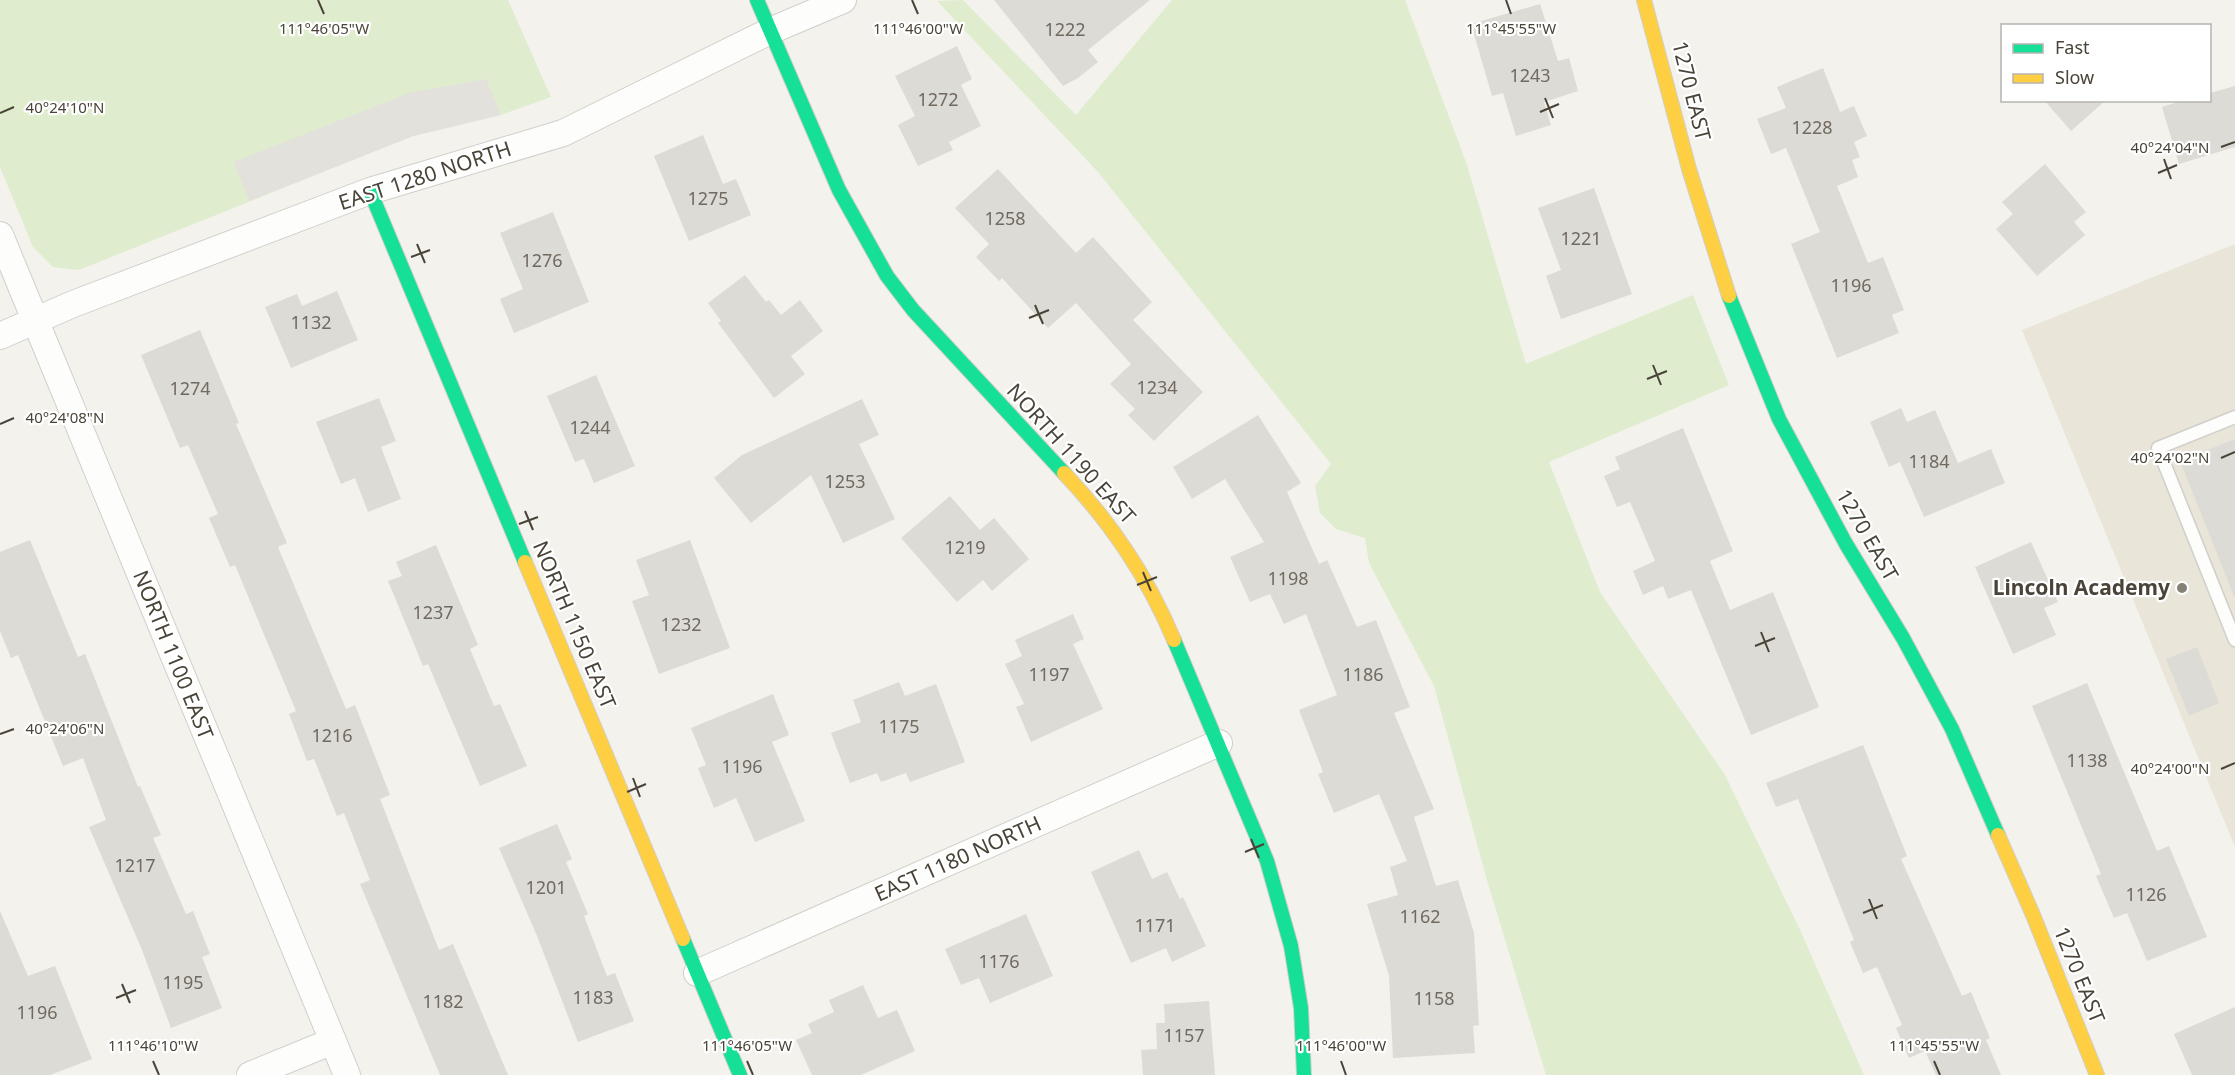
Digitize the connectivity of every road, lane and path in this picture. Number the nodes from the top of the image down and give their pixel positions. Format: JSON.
{"nodes":[{"id":1,"x":757,"y":0,"type":"edge"},
{"id":2,"x":843,"y":0,"type":"edge"},
{"id":3,"x":1644,"y":0,"type":"edge"},
{"id":4,"x":770,"y":31,"type":"junction"},
{"id":5,"x":370,"y":191,"type":"junction"},
{"id":6,"x":0,"y":235,"type":"edge"},
{"id":7,"x":34,"y":319,"type":"junction"},
{"id":8,"x":0,"y":336,"type":"edge"},
{"id":9,"x":2235,"y":417,"type":"edge"},
{"id":10,"x":2235,"y":640,"type":"edge"},
{"id":11,"x":1219,"y":744,"type":"junction"},
{"id":12,"x":697,"y":974,"type":"junction"},
{"id":13,"x":333,"y":1041,"type":"junction"},
{"id":14,"x":250,"y":1075,"type":"edge"},
{"id":15,"x":347,"y":1075,"type":"edge"},
{"id":16,"x":740,"y":1075,"type":"edge"},
{"id":17,"x":1305,"y":1075,"type":"edge"},
{"id":18,"x":2097,"y":1075,"type":"edge"}],
"edges":[{"from":1,"to":4,"type":"street","name":"NORTH 1190 EAST"},
{"from":2,"to":4,"type":"street","name":"EAST 1280 NORTH"},
{"from":3,"to":18,"type":"street","name":"1270 EAST"},
{"from":4,"to":5,"type":"street","name":"EAST 1280 NORTH"},
{"from":4,"to":11,"type":"street","name":"NORTH 1190 EAST"},
{"from":5,"to":7,"type":"street","name":"EAST 1280 NORTH"},
{"from":5,"to":12,"type":"street","name":"NORTH 1150 EAST"},
{"from":6,"to":7,"type":"street","name":"NORTH 1100 EAST"},
{"from":7,"to":8,"type":"street","name":"EAST 1280 NORTH"},
{"from":7,"to":13,"type":"street","name":"NORTH 1100 EAST"},
{"from":9,"to":10,"type":"lane"},
{"from":11,"to":12,"type":"street","name":"EAST 1180 NORTH"},
{"from":11,"to":17,"type":"street","name":"NORTH 1190 EAST"},
{"from":12,"to":16,"type":"street","name":"NORTH 1150 EAST"},
{"from":13,"to":14,"type":"street"},
{"from":13,"to":15,"type":"street","name":"NORTH 1100 EAST"}]}
